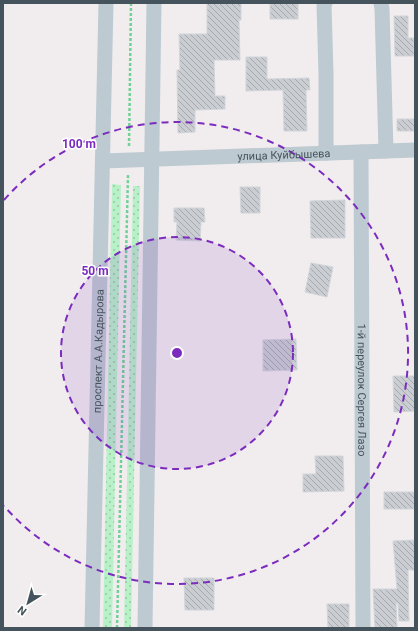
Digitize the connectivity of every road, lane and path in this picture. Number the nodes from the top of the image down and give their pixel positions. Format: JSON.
{"nodes":[{"id":1,"x":106,"y":3,"type":"edge"},
{"id":2,"x":131,"y":3,"type":"edge"},
{"id":3,"x":154,"y":3,"type":"edge"},
{"id":4,"x":325,"y":3,"type":"edge"},
{"id":5,"x":381,"y":3,"type":"edge"},
{"id":6,"x":415,"y":150,"type":"edge"},
{"id":7,"x":386,"y":151,"type":"junction"},
{"id":8,"x":361,"y":152,"type":"junction"},
{"id":9,"x":326,"y":153,"type":"junction"},
{"id":10,"x":153,"y":160,"type":"junction"},
{"id":11,"x":128,"y":161,"type":"junction"},
{"id":12,"x":103,"y":162,"type":"junction"},
{"id":13,"x":92,"y":628,"type":"edge"},
{"id":14,"x":117,"y":628,"type":"edge"},
{"id":15,"x":145,"y":628,"type":"edge"},
{"id":16,"x":363,"y":628,"type":"edge"}],
"edges":[{"from":1,"to":12,"type":"street","name":"проспект А.А.Кадырова"},
{"from":2,"to":11,"type":"path"},
{"from":3,"to":10,"type":"street"},
{"from":4,"to":9,"type":"street"},
{"from":5,"to":7,"type":"street"},
{"from":6,"to":7,"type":"street","name":"улица Куйбышева"},
{"from":7,"to":8,"type":"street","name":"улица Куйбышева"},
{"from":8,"to":9,"type":"street","name":"улица Куйбышева"},
{"from":8,"to":16,"type":"street","name":"1-й переулок Сергея Лазо"},
{"from":9,"to":10,"type":"street","name":"улица Куйбышева"},
{"from":10,"to":11,"type":"street","name":"улица Куйбышева"},
{"from":10,"to":15,"type":"street"},
{"from":11,"to":12,"type":"street","name":"улица Куйбышева"},
{"from":11,"to":14,"type":"path"},
{"from":12,"to":13,"type":"street","name":"проспект А.А.Кадырова"}]}
